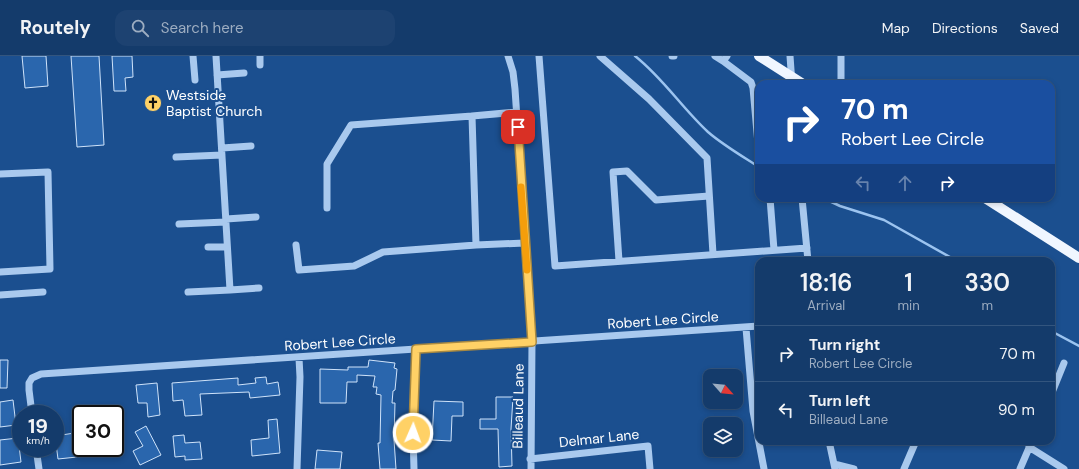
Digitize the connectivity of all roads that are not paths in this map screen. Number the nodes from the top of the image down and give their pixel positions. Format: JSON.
{"nodes":[{"id":1,"x":193,"y":56,"type":"edge"},
{"id":2,"x":216,"y":56,"type":"edge"},
{"id":3,"x":260,"y":56,"type":"edge"},
{"id":4,"x":508,"y":56,"type":"edge"},
{"id":5,"x":539,"y":56,"type":"edge"},
{"id":6,"x":600,"y":56,"type":"edge"},
{"id":7,"x":715,"y":56,"type":"edge"},
{"id":8,"x":759,"y":56,"type":"edge"},
{"id":9,"x":790,"y":56,"type":"edge"},
{"id":10,"x":841,"y":56,"type":"edge"},
{"id":11,"x":725,"y":59,"type":"edge"},
{"id":12,"x":260,"y":65,"type":"dead end"},
{"id":13,"x":244,"y":73,"type":"dead end"},
{"id":14,"x":217,"y":75,"type":"junction"},
{"id":15,"x":195,"y":80,"type":"dead end"},
{"id":16,"x":792,"y":80,"type":"edge"},
{"id":17,"x":841,"y":80,"type":"edge"},
{"id":18,"x":755,"y":110,"type":"edge"},
{"id":19,"x":517,"y":112,"type":"junction"},
{"id":20,"x":472,"y":116,"type":"junction"},
{"id":21,"x":251,"y":146,"type":"dead end"},
{"id":22,"x":222,"y":152,"type":"junction"},
{"id":23,"x":176,"y":157,"type":"dead end"},
{"id":24,"x":0,"y":174,"type":"edge"},
{"id":25,"x":710,"y":196,"type":"junction"},
{"id":26,"x":770,"y":202,"type":"edge"},
{"id":27,"x":802,"y":202,"type":"edge"},
{"id":28,"x":991,"y":202,"type":"edge"},
{"id":29,"x":327,"y":208,"type":"dead end"},
{"id":30,"x":256,"y":217,"type":"dead end"},
{"id":31,"x":226,"y":220,"type":"junction"},
{"id":32,"x":179,"y":224,"type":"dead end"},
{"id":33,"x":525,"y":243,"type":"junction"},
{"id":34,"x":296,"y":245,"type":"dead end"},
{"id":35,"x":476,"y":245,"type":"junction"},
{"id":36,"x":227,"y":247,"type":"junction"},
{"id":37,"x":208,"y":248,"type":"dead end"},
{"id":38,"x":807,"y":248,"type":"junction"},
{"id":39,"x":774,"y":250,"type":"junction"},
{"id":40,"x":713,"y":254,"type":"junction"},
{"id":41,"x":808,"y":257,"type":"edge"},
{"id":42,"x":1079,"y":258,"type":"edge"},
{"id":43,"x":619,"y":261,"type":"junction"},
{"id":44,"x":0,"y":272,"type":"edge"},
{"id":45,"x":259,"y":288,"type":"dead end"},
{"id":46,"x":230,"y":290,"type":"junction"},
{"id":47,"x":43,"y":292,"type":"dead end"},
{"id":48,"x":188,"y":292,"type":"dead end"},
{"id":49,"x":0,"y":295,"type":"edge"},
{"id":50,"x":755,"y":327,"type":"edge"},
{"id":51,"x":746,"y":328,"type":"junction"},
{"id":52,"x":532,"y":342,"type":"junction"},
{"id":53,"x":416,"y":349,"type":"junction"},
{"id":54,"x":299,"y":358,"type":"junction"},
{"id":55,"x":1064,"y":363,"type":"dead end"},
{"id":56,"x":1055,"y":385,"type":"edge"},
{"id":57,"x":31,"y":405,"type":"edge"},
{"id":58,"x":755,"y":426,"type":"edge"},
{"id":59,"x":759,"y":445,"type":"edge"},
{"id":60,"x":830,"y":445,"type":"edge"},
{"id":61,"x":914,"y":445,"type":"edge"},
{"id":62,"x":1031,"y":445,"type":"edge"},
{"id":63,"x":1032,"y":445,"type":"edge"},
{"id":64,"x":37,"y":457,"type":"edge"},
{"id":65,"x":530,"y":459,"type":"junction"},
{"id":66,"x":1050,"y":461,"type":"junction"},
{"id":67,"x":834,"y":467,"type":"edge"},
{"id":68,"x":39,"y":469,"type":"edge"},
{"id":69,"x":296,"y":469,"type":"edge"},
{"id":70,"x":414,"y":469,"type":"edge"},
{"id":71,"x":531,"y":469,"type":"edge"},
{"id":72,"x":650,"y":469,"type":"edge"},
{"id":73,"x":764,"y":469,"type":"edge"},
{"id":74,"x":854,"y":469,"type":"edge"},
{"id":75,"x":904,"y":469,"type":"edge"},
{"id":76,"x":1020,"y":469,"type":"edge"},
{"id":77,"x":1046,"y":469,"type":"edge"},
{"id":78,"x":1064,"y":469,"type":"edge"}],
"edges":[{"from":1,"to":15,"type":"street"},
{"from":2,"to":14,"type":"street"},
{"from":3,"to":12,"type":"street"},
{"from":4,"to":19,"type":"street","name":"Billeaud Lane"},
{"from":5,"to":43,"type":"street"},
{"from":6,"to":25,"type":"street"},
{"from":7,"to":11,"type":"street"},
{"from":8,"to":16,"type":"main road"},
{"from":9,"to":16,"type":"street"},
{"from":10,"to":17,"type":"street"},
{"from":11,"to":18,"type":"street"},
{"from":13,"to":14,"type":"street"},
{"from":14,"to":22,"type":"street"},
{"from":19,"to":20,"type":"street"},
{"from":19,"to":33,"type":"street","name":"Billeaud Lane"},
{"from":20,"to":29,"type":"street"},
{"from":20,"to":35,"type":"street"},
{"from":21,"to":22,"type":"street"},
{"from":22,"to":23,"type":"street"},
{"from":22,"to":31,"type":"street"},
{"from":24,"to":44,"type":"street"},
{"from":25,"to":40,"type":"street"},
{"from":25,"to":43,"type":"street"},
{"from":26,"to":39,"type":"street"},
{"from":27,"to":38,"type":"street"},
{"from":28,"to":42,"type":"main road"},
{"from":30,"to":31,"type":"street"},
{"from":31,"to":32,"type":"street"},
{"from":31,"to":36,"type":"street"},
{"from":33,"to":35,"type":"street"},
{"from":33,"to":52,"type":"street","name":"Billeaud Lane"},
{"from":34,"to":35,"type":"street"},
{"from":36,"to":37,"type":"street"},
{"from":36,"to":46,"type":"street"},
{"from":38,"to":39,"type":"street"},
{"from":38,"to":41,"type":"street"},
{"from":39,"to":40,"type":"street"},
{"from":40,"to":43,"type":"street"},
{"from":45,"to":46,"type":"street"},
{"from":46,"to":48,"type":"street"},
{"from":47,"to":49,"type":"street"},
{"from":50,"to":51,"type":"street","name":"Robert Lee Circle"},
{"from":51,"to":52,"type":"street","name":"Robert Lee Circle"},
{"from":51,"to":58,"type":"street"},
{"from":52,"to":53,"type":"street","name":"Robert Lee Circle"},
{"from":52,"to":65,"type":"street","name":"Billeaud Lane"},
{"from":53,"to":54,"type":"street","name":"Robert Lee Circle"},
{"from":53,"to":70,"type":"street"},
{"from":54,"to":57,"type":"street","name":"Robert Lee Circle"},
{"from":54,"to":69,"type":"street"},
{"from":55,"to":56,"type":"street"},
{"from":59,"to":73,"type":"street"},
{"from":60,"to":67,"type":"street"},
{"from":61,"to":75,"type":"street"},
{"from":62,"to":76,"type":"street"},
{"from":63,"to":66,"type":"street"},
{"from":64,"to":68,"type":"street"},
{"from":65,"to":71,"type":"street","name":"Billeaud Lane"},
{"from":65,"to":72,"type":"street","name":"Delmar Lane"},
{"from":66,"to":77,"type":"street"},
{"from":66,"to":78,"type":"street"},
{"from":67,"to":74,"type":"street"}]}
